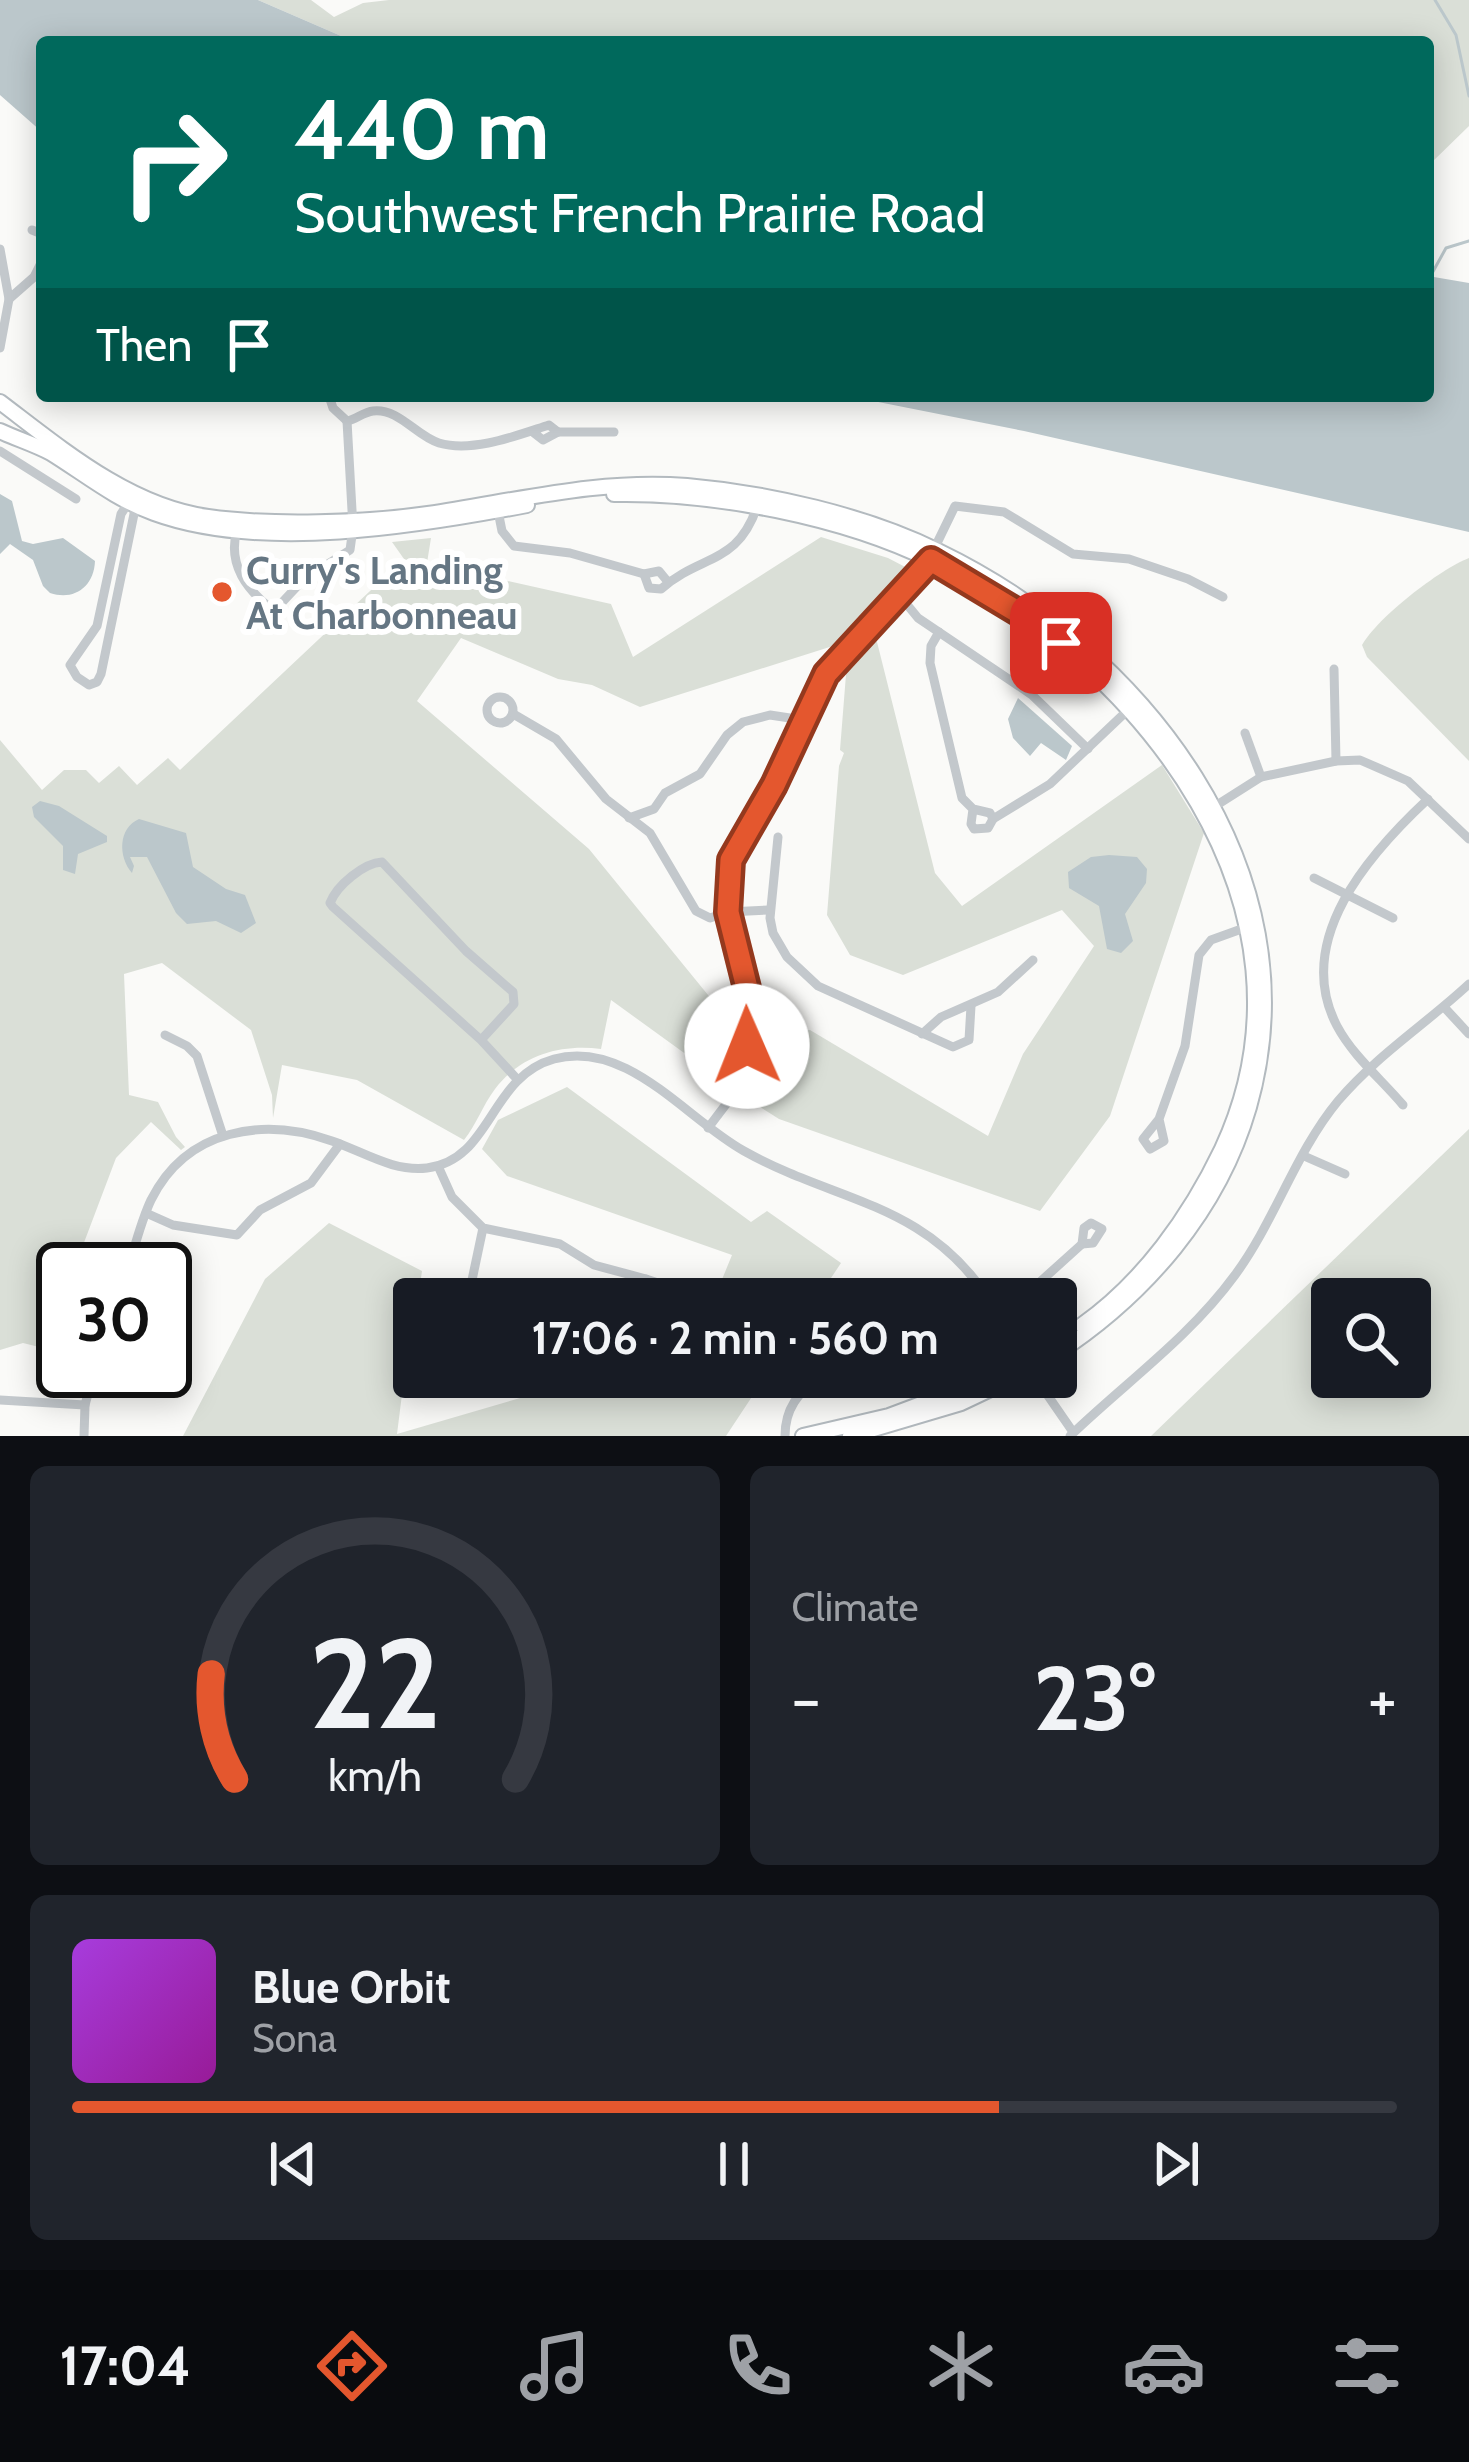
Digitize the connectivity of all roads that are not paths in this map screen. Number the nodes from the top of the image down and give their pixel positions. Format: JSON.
{"nodes":[{"id":1,"x":0,"y":249,"type":"edge"},
{"id":2,"x":36,"y":273,"type":"edge"},
{"id":3,"x":9,"y":299,"type":"junction"},
{"id":4,"x":0,"y":348,"type":"edge"},
{"id":5,"x":0,"y":402,"type":"edge"},
{"id":6,"x":330,"y":402,"type":"edge"},
{"id":7,"x":347,"y":421,"type":"junction"},
{"id":8,"x":0,"y":431,"type":"edge"},
{"id":9,"x":614,"y":432,"type":"dead end"},
{"id":10,"x":0,"y":451,"type":"edge"},
{"id":11,"x":76,"y":499,"type":"dead end"},
{"id":12,"x":132,"y":500,"type":"junction"},
{"id":13,"x":759,"y":501,"type":"junction"},
{"id":14,"x":497,"y":506,"type":"junction"},
{"id":15,"x":352,"y":523,"type":"junction"},
{"id":16,"x":238,"y":526,"type":"junction"},
{"id":17,"x":933,"y":555,"type":"junction"},
{"id":18,"x":900,"y":596,"type":"junction"},
{"id":19,"x":1223,"y":597,"type":"dead end"},
{"id":20,"x":939,"y":632,"type":"junction"},
{"id":21,"x":1334,"y":669,"type":"dead end"},
{"id":22,"x":1133,"y":704,"type":"junction"},
{"id":23,"x":515,"y":716,"type":"dead end"},
{"id":24,"x":803,"y":720,"type":"junction"},
{"id":25,"x":1245,"y":733,"type":"dead end"},
{"id":26,"x":1088,"y":749,"type":"junction"},
{"id":27,"x":1336,"y":761,"type":"junction"},
{"id":28,"x":1261,"y":777,"type":"junction"},
{"id":29,"x":1428,"y":800,"type":"junction"},
{"id":30,"x":654,"y":809,"type":"junction"},
{"id":31,"x":973,"y":809,"type":"junction"},
{"id":32,"x":1210,"y":809,"type":"junction"},
{"id":33,"x":629,"y":818,"type":"junction"},
{"id":34,"x":993,"y":820,"type":"junction"},
{"id":35,"x":650,"y":833,"type":"junction"},
{"id":36,"x":778,"y":837,"type":"dead end"},
{"id":37,"x":1469,"y":839,"type":"edge"},
{"id":38,"x":1314,"y":878,"type":"dead end"},
{"id":39,"x":1346,"y":895,"type":"junction"},
{"id":40,"x":770,"y":910,"type":"junction"},
{"id":41,"x":728,"y":912,"type":"junction"},
{"id":42,"x":1393,"y":918,"type":"dead end"},
{"id":43,"x":1251,"y":925,"type":"junction"},
{"id":44,"x":1034,"y":961,"type":"dead end"},
{"id":45,"x":1469,"y":984,"type":"edge"},
{"id":46,"x":971,"y":1006,"type":"junction"},
{"id":47,"x":1444,"y":1007,"type":"junction"},
{"id":48,"x":922,"y":1034,"type":"junction"},
{"id":49,"x":1469,"y":1034,"type":"edge"},
{"id":50,"x":165,"y":1035,"type":"dead end"},
{"id":51,"x":481,"y":1040,"type":"junction"},
{"id":52,"x":1370,"y":1067,"type":"junction"},
{"id":53,"x":517,"y":1079,"type":"junction"},
{"id":54,"x":1403,"y":1105,"type":"dead end"},
{"id":55,"x":1159,"y":1119,"type":"dead end"},
{"id":56,"x":708,"y":1127,"type":"junction"},
{"id":57,"x":223,"y":1136,"type":"junction"},
{"id":58,"x":340,"y":1144,"type":"junction"},
{"id":59,"x":1304,"y":1156,"type":"junction"},
{"id":60,"x":438,"y":1166,"type":"junction"},
{"id":61,"x":1345,"y":1174,"type":"dead end"},
{"id":62,"x":146,"y":1213,"type":"junction"},
{"id":63,"x":483,"y":1228,"type":"junction"},
{"id":64,"x":137,"y":1242,"type":"edge"},
{"id":65,"x":1082,"y":1244,"type":"dead end"},
{"id":66,"x":472,"y":1278,"type":"edge"},
{"id":67,"x":642,"y":1278,"type":"edge"},
{"id":68,"x":971,"y":1278,"type":"edge"},
{"id":69,"x":1045,"y":1278,"type":"edge"},
{"id":70,"x":1077,"y":1327,"type":"edge"},
{"id":71,"x":1077,"y":1339,"type":"edge"},
{"id":72,"x":88,"y":1398,"type":"edge"},
{"id":73,"x":801,"y":1398,"type":"edge"},
{"id":74,"x":937,"y":1398,"type":"edge"},
{"id":75,"x":972,"y":1398,"type":"edge"},
{"id":76,"x":1047,"y":1398,"type":"edge"},
{"id":77,"x":0,"y":1400,"type":"edge"},
{"id":78,"x":86,"y":1405,"type":"junction"},
{"id":79,"x":1071,"y":1434,"type":"edge"},
{"id":80,"x":84,"y":1436,"type":"edge"},
{"id":81,"x":785,"y":1436,"type":"edge"},
{"id":82,"x":803,"y":1436,"type":"edge"},
{"id":83,"x":850,"y":1436,"type":"edge"}],
"edges":[{"from":1,"to":3,"type":"street"},
{"from":2,"to":3,"type":"street"},
{"from":3,"to":4,"type":"street"},
{"from":5,"to":12,"type":"street"},
{"from":6,"to":7,"type":"street"},
{"from":7,"to":9,"type":"street"},
{"from":7,"to":15,"type":"street"},
{"from":8,"to":12,"type":"street"},
{"from":10,"to":11,"type":"street"},
{"from":12,"to":12,"type":"street"},
{"from":12,"to":16,"type":"street"},
{"from":13,"to":14,"type":"street"},
{"from":13,"to":14,"type":"street"},
{"from":13,"to":17,"type":"street"},
{"from":14,"to":15,"type":"street"},
{"from":15,"to":16,"type":"street"},
{"from":15,"to":16,"type":"street"},
{"from":17,"to":18,"type":"street"},
{"from":17,"to":19,"type":"street"},
{"from":17,"to":22,"type":"street"},
{"from":18,"to":20,"type":"street"},
{"from":18,"to":24,"type":"street"},
{"from":20,"to":26,"type":"street"},
{"from":20,"to":31,"type":"street"},
{"from":21,"to":27,"type":"street"},
{"from":22,"to":26,"type":"street"},
{"from":22,"to":32,"type":"street"},
{"from":23,"to":33,"type":"street"},
{"from":24,"to":30,"type":"street"},
{"from":24,"to":41,"type":"street"},
{"from":25,"to":28,"type":"street"},
{"from":26,"to":34,"type":"street"},
{"from":27,"to":28,"type":"street"},
{"from":27,"to":29,"type":"street"},
{"from":28,"to":32,"type":"street"},
{"from":29,"to":37,"type":"street"},
{"from":29,"to":39,"type":"street"},
{"from":30,"to":33,"type":"street"},
{"from":30,"to":35,"type":"street"},
{"from":31,"to":34,"type":"street"},
{"from":31,"to":34,"type":"street"},
{"from":32,"to":43,"type":"street"},
{"from":33,"to":35,"type":"street"},
{"from":35,"to":41,"type":"street"},
{"from":36,"to":40,"type":"street"},
{"from":38,"to":39,"type":"street"},
{"from":39,"to":42,"type":"street"},
{"from":39,"to":52,"type":"street"},
{"from":40,"to":41,"type":"street"},
{"from":40,"to":48,"type":"street"},
{"from":41,"to":56,"type":"street"},
{"from":43,"to":55,"type":"street"},
{"from":43,"to":70,"type":"street"},
{"from":43,"to":71,"type":"street"},
{"from":44,"to":46,"type":"street"},
{"from":45,"to":47,"type":"street"},
{"from":46,"to":48,"type":"street"},
{"from":46,"to":48,"type":"street"},
{"from":47,"to":49,"type":"street"},
{"from":47,"to":52,"type":"street"},
{"from":50,"to":57,"type":"street"},
{"from":51,"to":51,"type":"street"},
{"from":51,"to":53,"type":"street"},
{"from":52,"to":54,"type":"street"},
{"from":52,"to":59,"type":"street"},
{"from":53,"to":56,"type":"street"},
{"from":53,"to":60,"type":"street"},
{"from":56,"to":68,"type":"street"},
{"from":57,"to":58,"type":"street"},
{"from":57,"to":62,"type":"street"},
{"from":58,"to":60,"type":"street"},
{"from":58,"to":62,"type":"street"},
{"from":59,"to":61,"type":"street"},
{"from":59,"to":79,"type":"street"},
{"from":60,"to":63,"type":"street"},
{"from":62,"to":64,"type":"street"},
{"from":63,"to":66,"type":"street"},
{"from":63,"to":67,"type":"street"},
{"from":65,"to":69,"type":"street"},
{"from":72,"to":78,"type":"street"},
{"from":73,"to":81,"type":"street"},
{"from":74,"to":82,"type":"street"},
{"from":75,"to":83,"type":"street"},
{"from":76,"to":79,"type":"street"},
{"from":77,"to":78,"type":"street"},
{"from":78,"to":80,"type":"street"}]}
